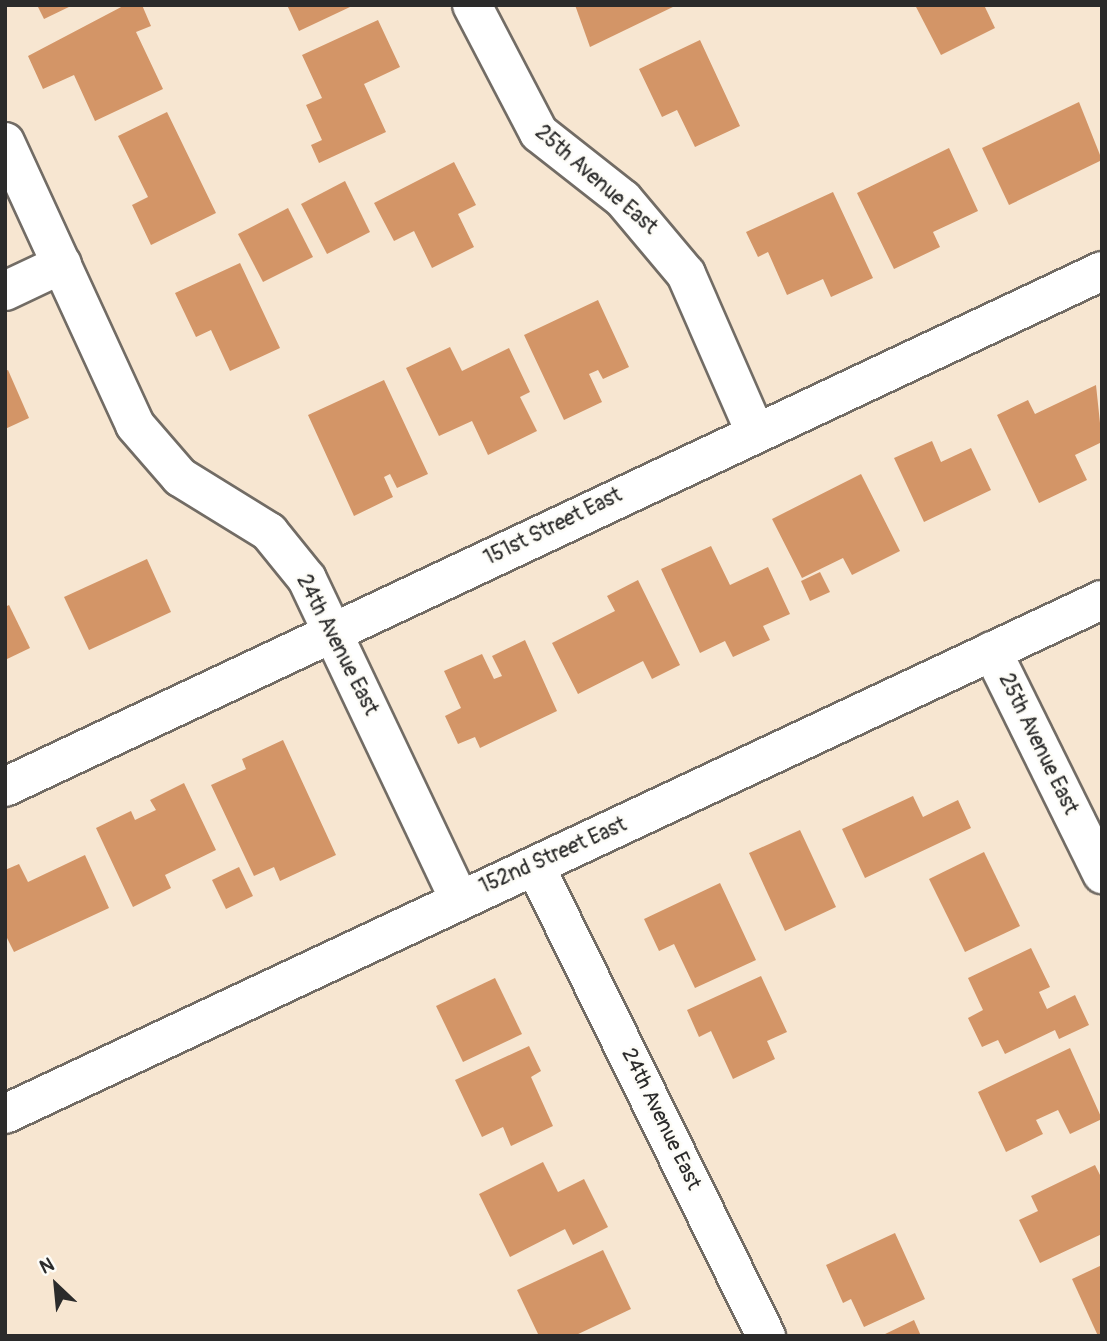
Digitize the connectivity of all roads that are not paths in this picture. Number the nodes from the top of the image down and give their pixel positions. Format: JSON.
{"nodes":[{"id":1,"x":472,"y":5,"type":"edge"},
{"id":2,"x":5,"y":142,"type":"edge"},
{"id":3,"x":62,"y":264,"type":"junction"},
{"id":4,"x":1102,"y":271,"type":"edge"},
{"id":5,"x":5,"y":291,"type":"edge"},
{"id":6,"x":754,"y":430,"type":"junction"},
{"id":7,"x":1102,"y":600,"type":"edge"},
{"id":8,"x":333,"y":632,"type":"junction"},
{"id":9,"x":992,"y":651,"type":"junction"},
{"id":10,"x":5,"y":786,"type":"edge"},
{"id":11,"x":536,"y":866,"type":"junction"},
{"id":12,"x":1102,"y":874,"type":"edge"},
{"id":13,"x":459,"y":899,"type":"junction"},
{"id":14,"x":5,"y":1114,"type":"edge"},
{"id":15,"x":766,"y":1336,"type":"edge"}],
"edges":[{"from":1,"to":6,"type":"street","name":"25th Avenue East"},
{"from":2,"to":3,"type":"street","name":"24th Avenue East"},
{"from":3,"to":5,"type":"street"},
{"from":3,"to":8,"type":"street","name":"24th Avenue East"},
{"from":4,"to":6,"type":"street","name":"151st Street East"},
{"from":6,"to":8,"type":"street","name":"151st Street East"},
{"from":7,"to":9,"type":"street","name":"152nd Street East"},
{"from":8,"to":10,"type":"street","name":"151st Street East"},
{"from":8,"to":13,"type":"street","name":"24th Avenue East"},
{"from":9,"to":11,"type":"street","name":"152nd Street East"},
{"from":9,"to":12,"type":"street","name":"25th Avenue East"},
{"from":11,"to":13,"type":"street","name":"152nd Street East"},
{"from":11,"to":15,"type":"street","name":"24th Avenue East"},
{"from":13,"to":14,"type":"street","name":"152nd Street East"}]}
